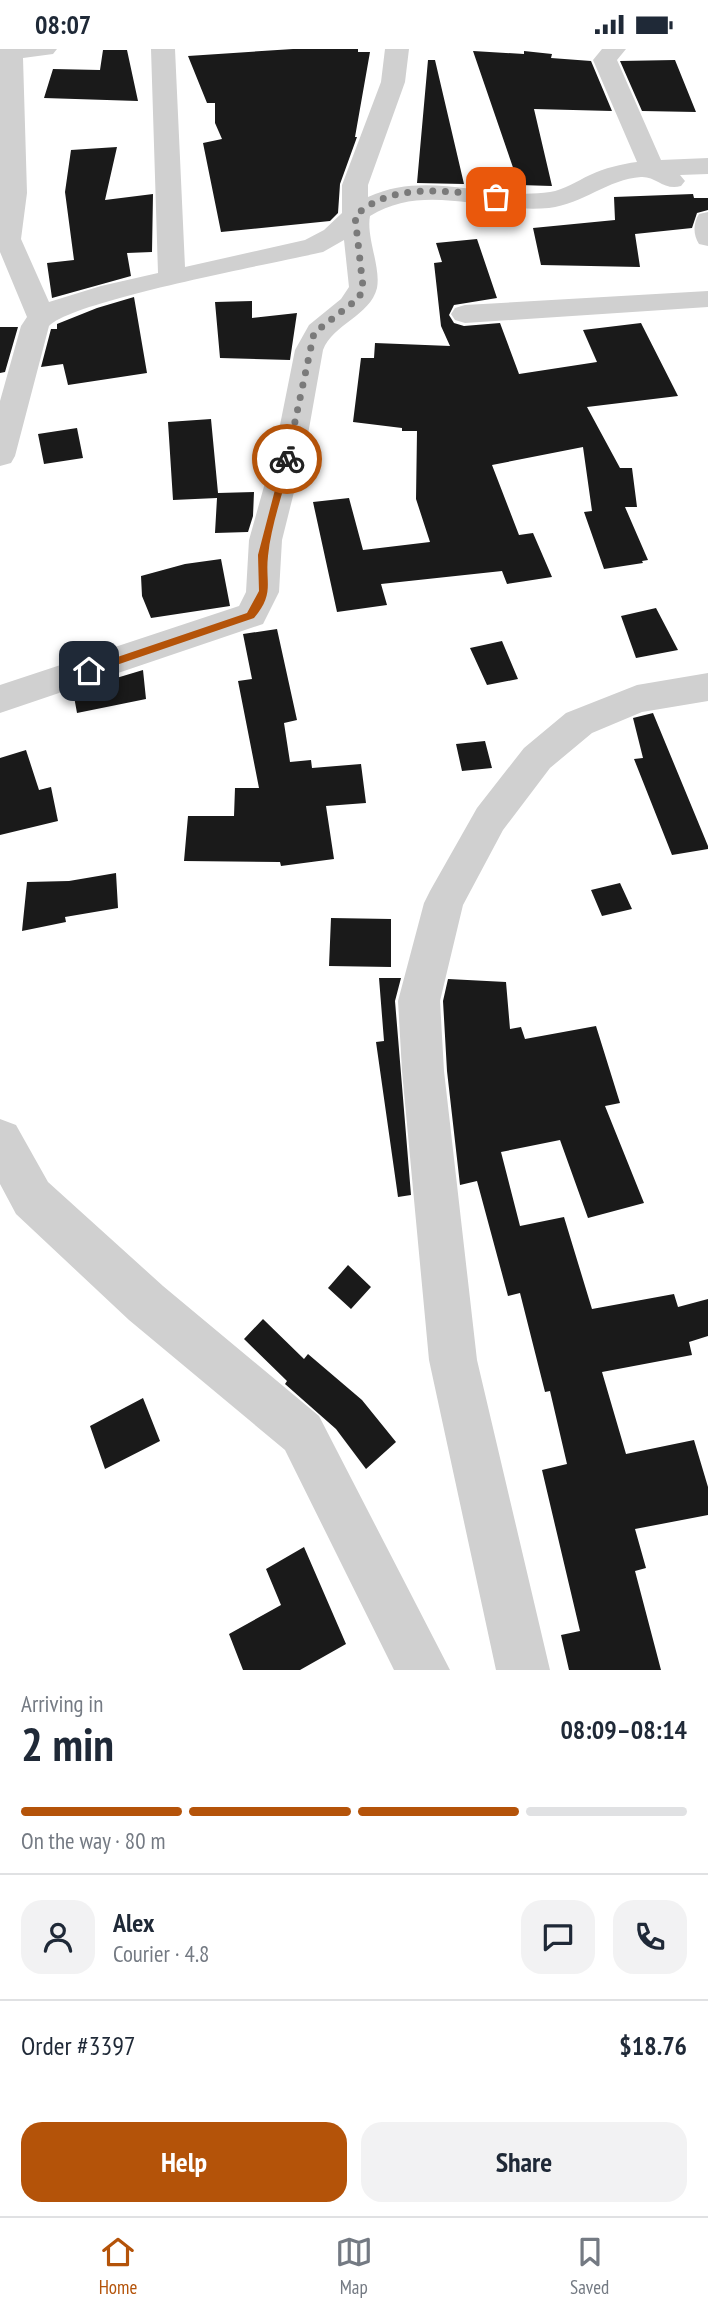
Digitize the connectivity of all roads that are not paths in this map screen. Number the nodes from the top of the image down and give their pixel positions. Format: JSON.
{"nodes":[{"id":1,"x":45,"y":49,"type":"edge"},
{"id":2,"x":163,"y":49,"type":"edge"},
{"id":3,"x":397,"y":49,"type":"edge"},
{"id":4,"x":614,"y":49,"type":"edge"},
{"id":5,"x":11,"y":50,"type":"edge"},
{"id":6,"x":708,"y":166,"type":"edge"},
{"id":7,"x":653,"y":170,"type":"junction"},
{"id":8,"x":708,"y":192,"type":"edge"},
{"id":9,"x":355,"y":216,"type":"junction"},
{"id":10,"x":708,"y":220,"type":"edge"},
{"id":11,"x":708,"y":238,"type":"edge"},
{"id":12,"x":172,"y":278,"type":"junction"},
{"id":13,"x":708,"y":299,"type":"edge"},
{"id":14,"x":466,"y":314,"type":"dead end"},
{"id":15,"x":41,"y":317,"type":"junction"},
{"id":16,"x":1,"y":447,"type":"edge"},
{"id":17,"x":708,"y":687,"type":"edge"},
{"id":18,"x":0,"y":699,"type":"edge"},
{"id":19,"x":0,"y":1140,"type":"edge"},
{"id":20,"x":423,"y":1670,"type":"edge"},
{"id":21,"x":523,"y":1670,"type":"edge"}],
"edges":[{"from":1,"to":5,"type":"street"},
{"from":2,"to":12,"type":"street"},
{"from":3,"to":9,"type":"street"},
{"from":4,"to":7,"type":"street"},
{"from":5,"to":15,"type":"street"},
{"from":6,"to":7,"type":"street"},
{"from":7,"to":8,"type":"street"},
{"from":7,"to":9,"type":"street"},
{"from":9,"to":12,"type":"street"},
{"from":9,"to":18,"type":"street"},
{"from":10,"to":11,"type":"street"},
{"from":12,"to":15,"type":"street"},
{"from":13,"to":14,"type":"street"},
{"from":15,"to":16,"type":"street"},
{"from":17,"to":21,"type":"street"},
{"from":19,"to":20,"type":"street"}]}
